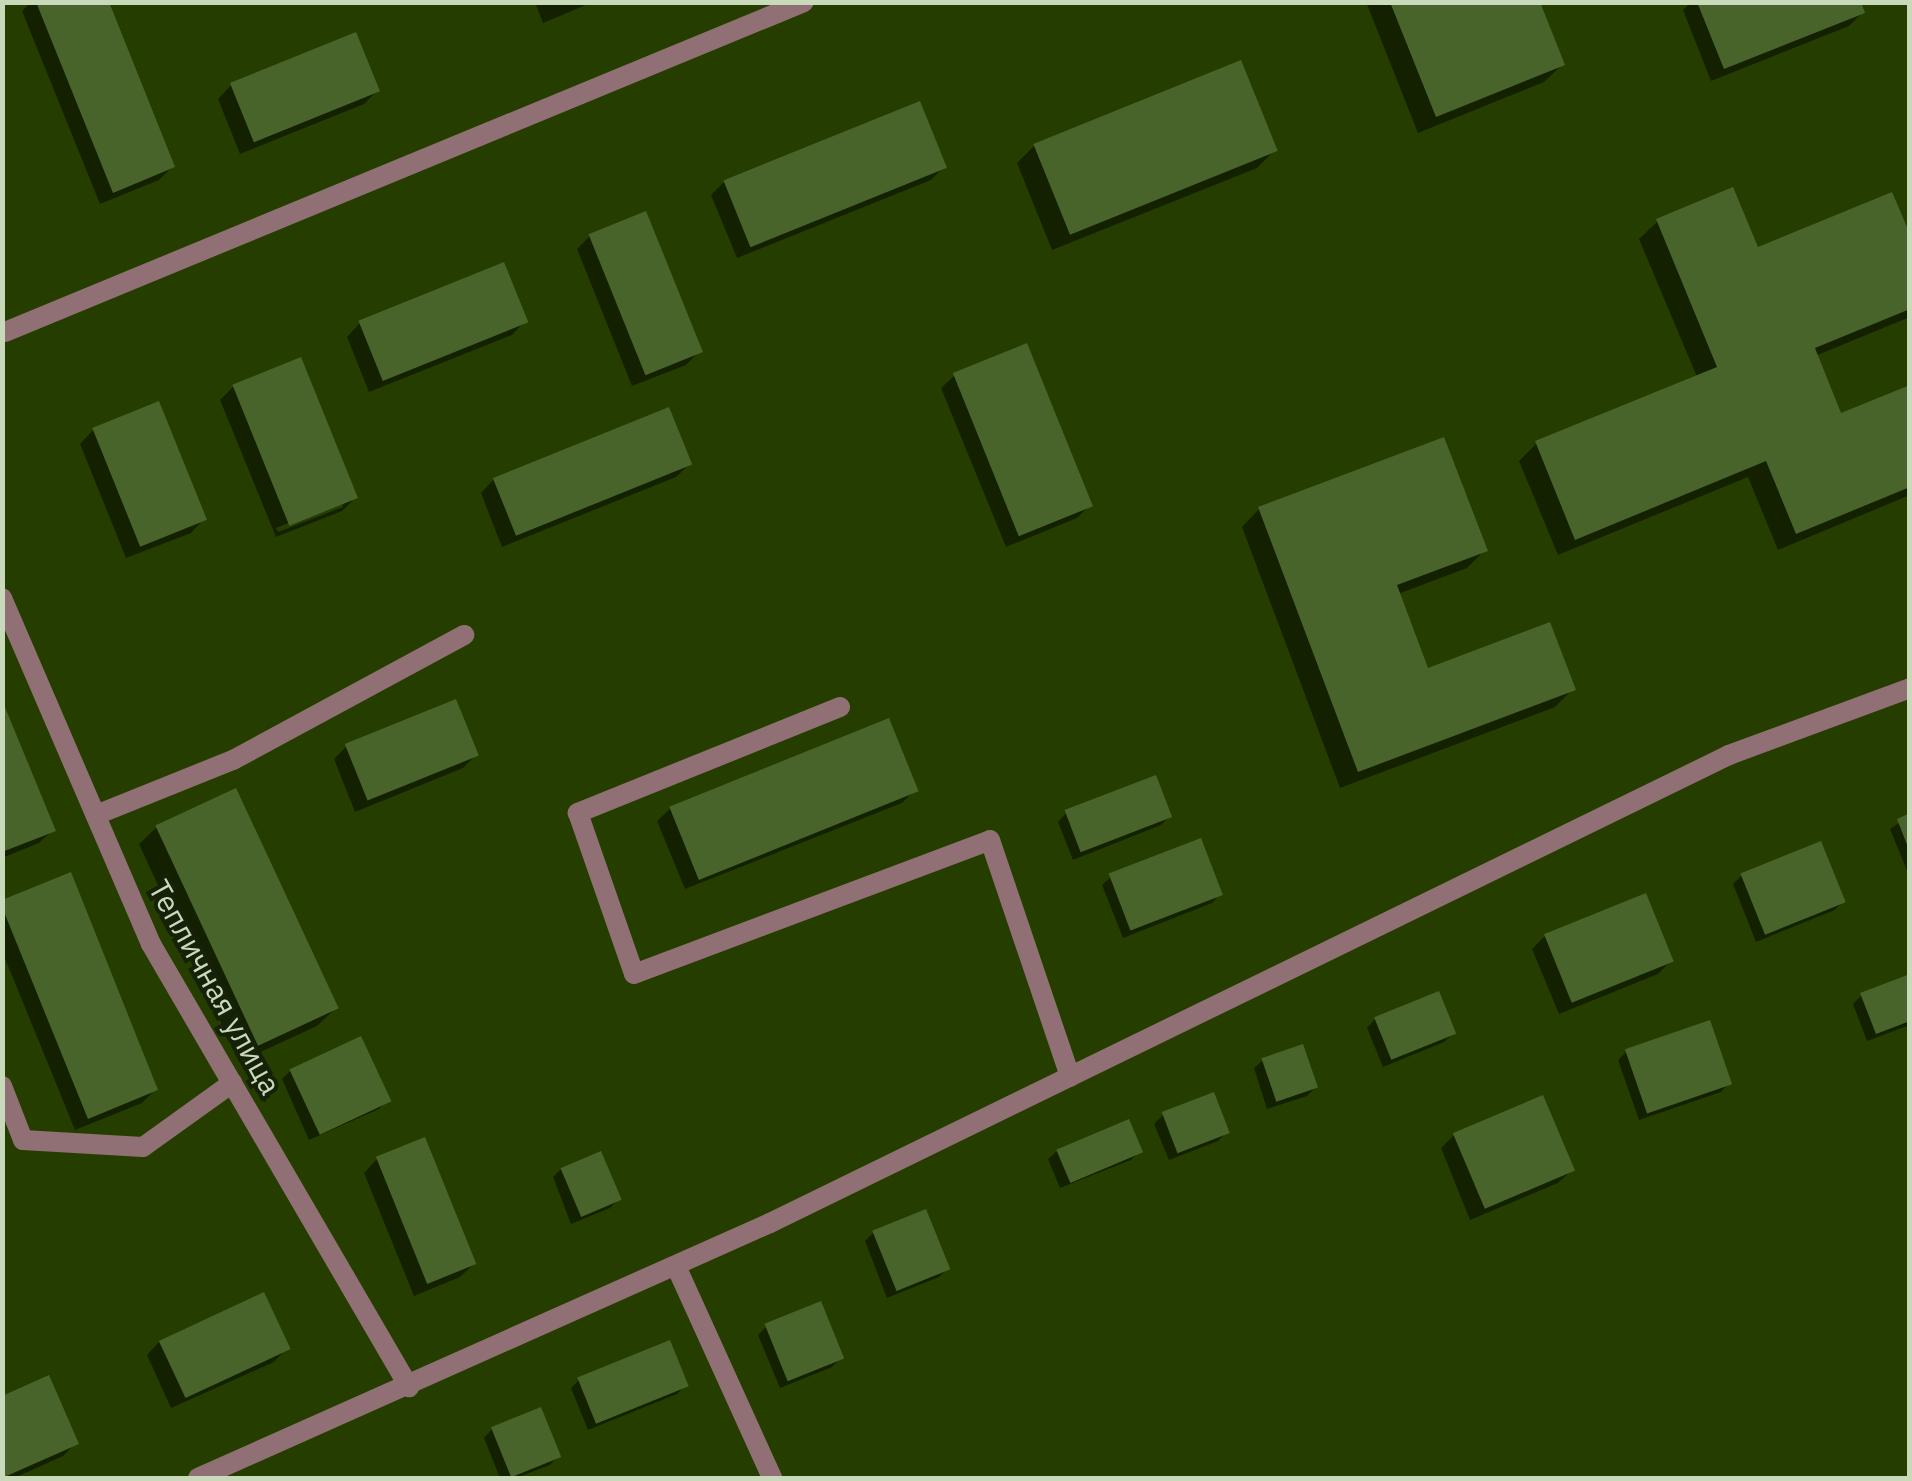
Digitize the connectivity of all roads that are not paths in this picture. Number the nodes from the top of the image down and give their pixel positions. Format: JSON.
{"nodes":[{"id":1,"x":804,"y":2,"type":"edge"},
{"id":2,"x":4,"y":331,"type":"edge"},
{"id":3,"x":2,"y":598,"type":"edge"},
{"id":4,"x":464,"y":635,"type":"dead end"},
{"id":5,"x":1910,"y":688,"type":"edge"},
{"id":6,"x":840,"y":707,"type":"dead end"},
{"id":7,"x":96,"y":815,"type":"junction"},
{"id":8,"x":1070,"y":1076,"type":"junction"},
{"id":9,"x":232,"y":1083,"type":"junction"},
{"id":10,"x":2,"y":1086,"type":"edge"},
{"id":11,"x":676,"y":1266,"type":"junction"},
{"id":12,"x":409,"y":1387,"type":"junction"},
{"id":13,"x":198,"y":1478,"type":"edge"},
{"id":14,"x":772,"y":1478,"type":"edge"}],
"edges":[{"from":1,"to":2,"type":"street"},
{"from":3,"to":7,"type":"street","name":"Тепличная улица"},
{"from":4,"to":7,"type":"street"},
{"from":5,"to":8,"type":"street"},
{"from":6,"to":8,"type":"street"},
{"from":7,"to":9,"type":"street","name":"Тепличная улица"},
{"from":8,"to":11,"type":"street"},
{"from":9,"to":10,"type":"street"},
{"from":9,"to":12,"type":"street","name":"Тепличная улица"},
{"from":11,"to":12,"type":"street"},
{"from":11,"to":14,"type":"street"},
{"from":12,"to":13,"type":"street"}]}
